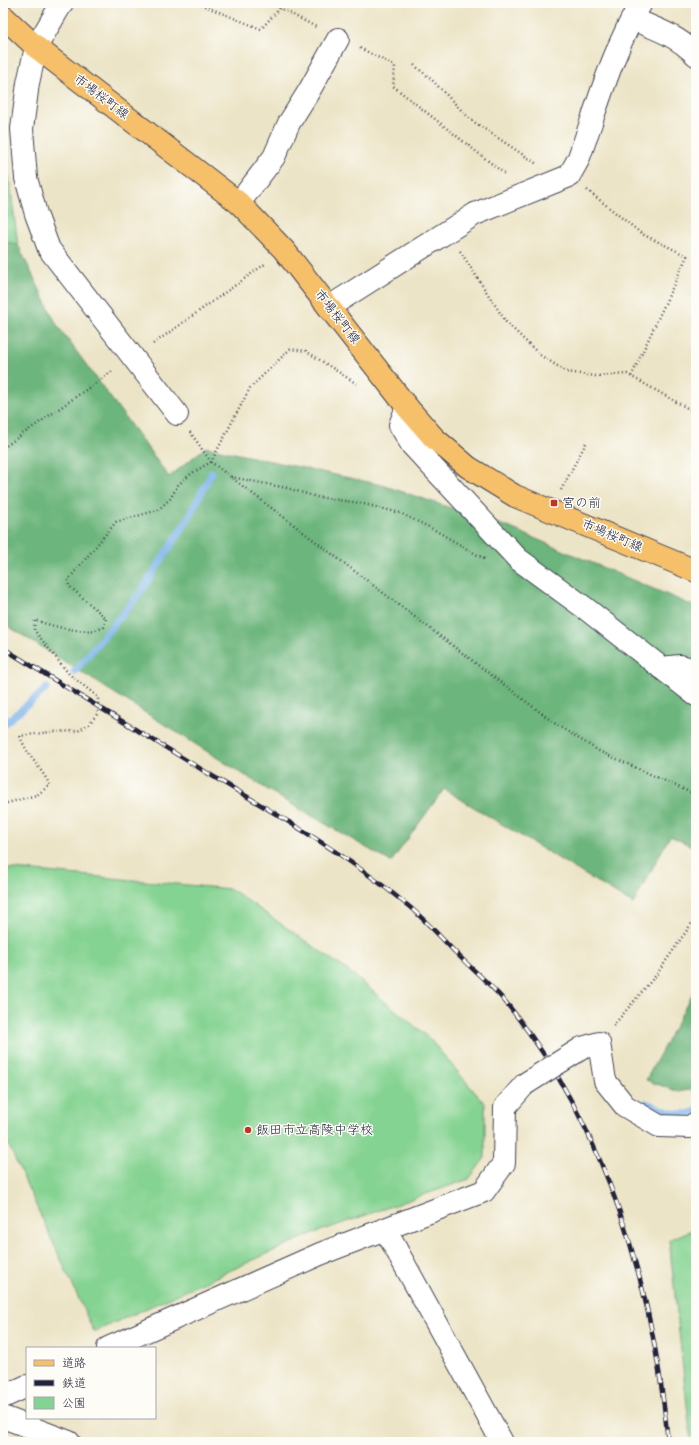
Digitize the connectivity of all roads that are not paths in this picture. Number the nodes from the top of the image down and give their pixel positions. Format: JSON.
{"nodes":[{"id":1,"x":62,"y":3,"type":"edge"},
{"id":2,"x":636,"y":11,"type":"edge"},
{"id":3,"x":3,"y":16,"type":"edge"},
{"id":4,"x":338,"y":39,"type":"road end"},
{"id":5,"x":36,"y":47,"type":"junction"},
{"id":6,"x":696,"y":55,"type":"edge"},
{"id":7,"x":239,"y":203,"type":"junction"},
{"id":8,"x":329,"y":307,"type":"junction"},
{"id":9,"x":407,"y":407,"type":"junction"},
{"id":10,"x":177,"y":414,"type":"road end"},
{"id":11,"x":696,"y":570,"type":"edge"},
{"id":12,"x":661,"y":668,"type":"junction"},
{"id":13,"x":696,"y":670,"type":"edge"},
{"id":14,"x":696,"y":695,"type":"edge"},
{"id":15,"x":696,"y":1123,"type":"edge"},
{"id":16,"x":385,"y":1229,"type":"junction"},
{"id":17,"x":110,"y":1347,"type":"edge"},
{"id":18,"x":26,"y":1386,"type":"edge"},
{"id":19,"x":3,"y":1397,"type":"edge"},
{"id":20,"x":3,"y":1418,"type":"edge"},
{"id":21,"x":69,"y":1442,"type":"edge"},
{"id":22,"x":502,"y":1442,"type":"edge"}],
"edges":[{"from":1,"to":5,"type":"street"},
{"from":2,"to":6,"type":"street"},
{"from":2,"to":8,"type":"street"},
{"from":3,"to":5,"type":"main road","name":"市場桜町線"},
{"from":4,"to":7,"type":"street"},
{"from":5,"to":7,"type":"main road","name":"市場桜町線"},
{"from":5,"to":10,"type":"street"},
{"from":7,"to":8,"type":"main road","name":"市場桜町線"},
{"from":8,"to":9,"type":"main road","name":"市場桜町線"},
{"from":9,"to":11,"type":"main road","name":"市場桜町線"},
{"from":9,"to":12,"type":"street"},
{"from":12,"to":13,"type":"street"},
{"from":12,"to":14,"type":"street"},
{"from":15,"to":16,"type":"street","bridge":true},
{"from":16,"to":17,"type":"street"},
{"from":16,"to":22,"type":"street"},
{"from":18,"to":19,"type":"street"},
{"from":20,"to":21,"type":"street"}]}
